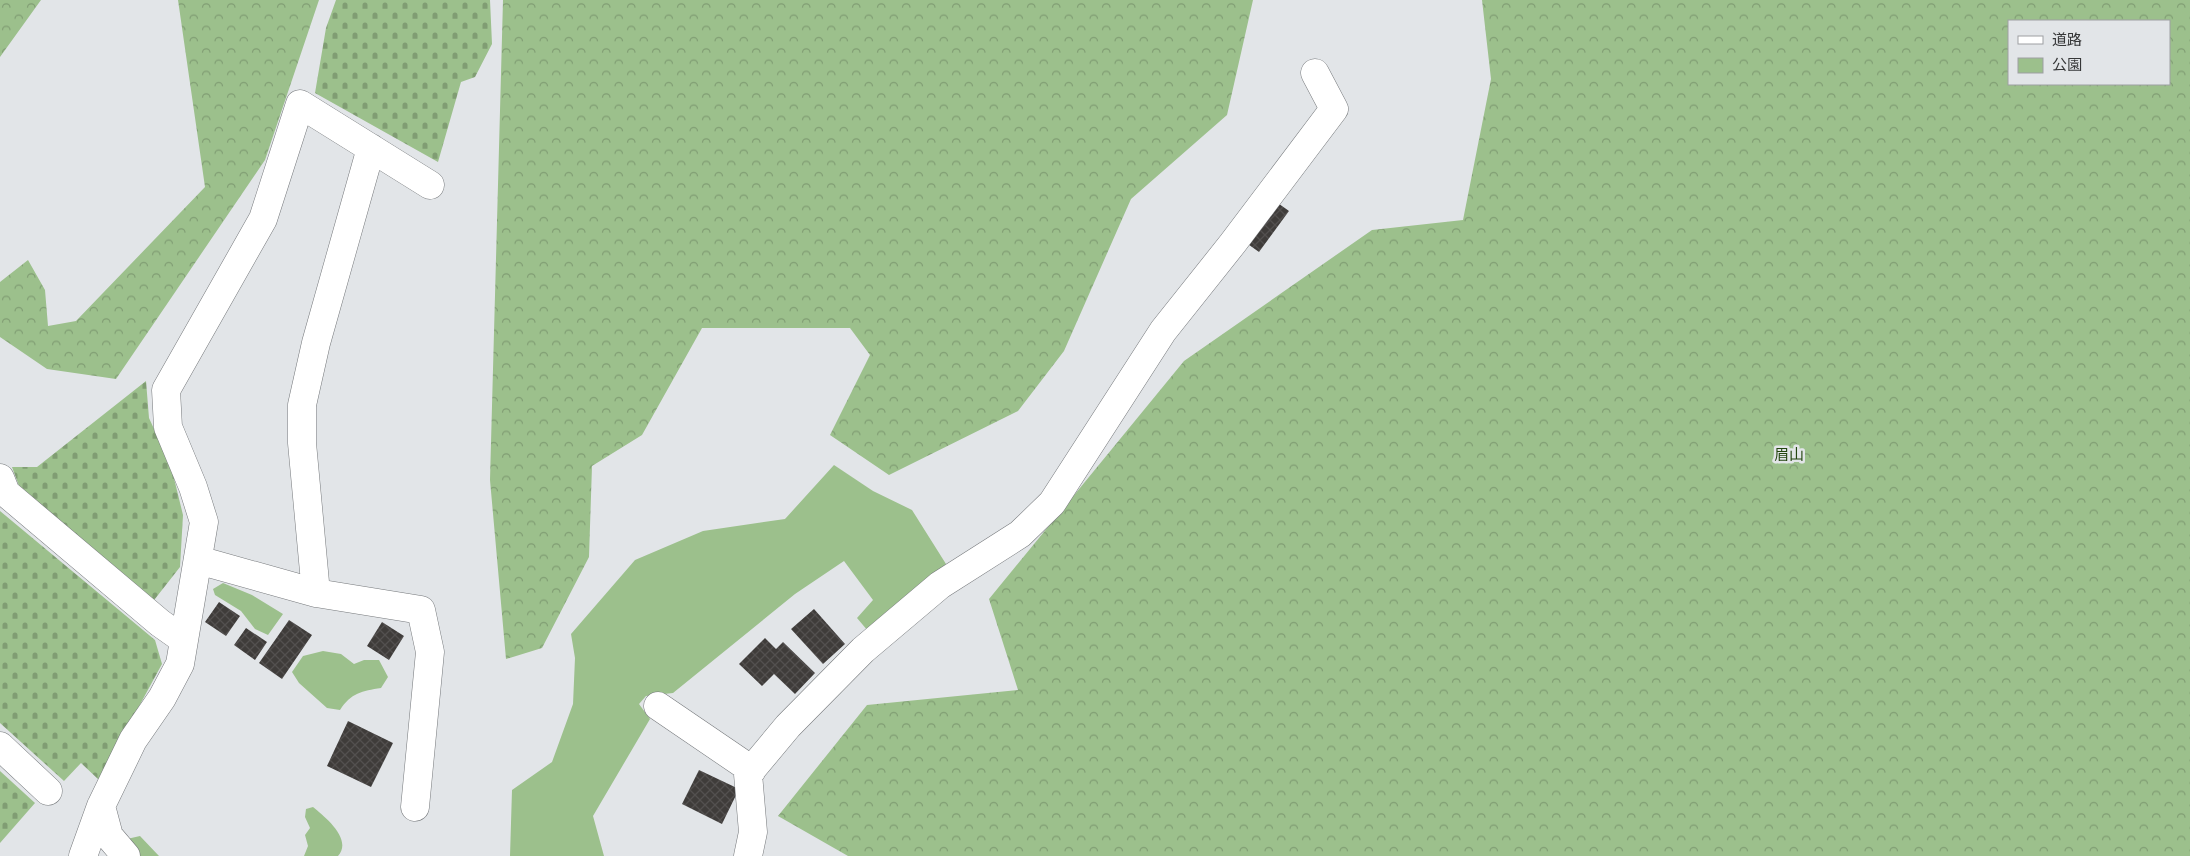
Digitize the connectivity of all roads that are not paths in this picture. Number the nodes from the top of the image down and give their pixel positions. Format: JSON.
{"nodes":[{"id":1,"x":1315,"y":73,"type":"dead end"},
{"id":2,"x":371,"y":148,"type":"junction"},
{"id":3,"x":430,"y":185,"type":"dead end"},
{"id":4,"x":0,"y":478,"type":"edge"},
{"id":5,"x":198,"y":560,"type":"junction"},
{"id":6,"x":316,"y":592,"type":"junction"},
{"id":7,"x":184,"y":640,"type":"junction"},
{"id":8,"x":658,"y":706,"type":"dead end"},
{"id":9,"x":0,"y":746,"type":"edge"},
{"id":10,"x":752,"y":770,"type":"junction"},
{"id":11,"x":48,"y":791,"type":"dead end"},
{"id":12,"x":101,"y":806,"type":"junction"},
{"id":13,"x":415,"y":807,"type":"dead end"},
{"id":14,"x":83,"y":856,"type":"edge"},
{"id":15,"x":126,"y":856,"type":"edge"},
{"id":16,"x":748,"y":856,"type":"edge"}],
"edges":[{"from":1,"to":10,"type":"street"},
{"from":2,"to":3,"type":"street"},
{"from":2,"to":5,"type":"street"},
{"from":2,"to":6,"type":"street"},
{"from":4,"to":7,"type":"street"},
{"from":5,"to":6,"type":"street"},
{"from":5,"to":7,"type":"street"},
{"from":6,"to":13,"type":"street"},
{"from":7,"to":12,"type":"street"},
{"from":8,"to":10,"type":"street"},
{"from":9,"to":11,"type":"street"},
{"from":10,"to":16,"type":"street"},
{"from":12,"to":14,"type":"street"},
{"from":12,"to":15,"type":"street"}]}
